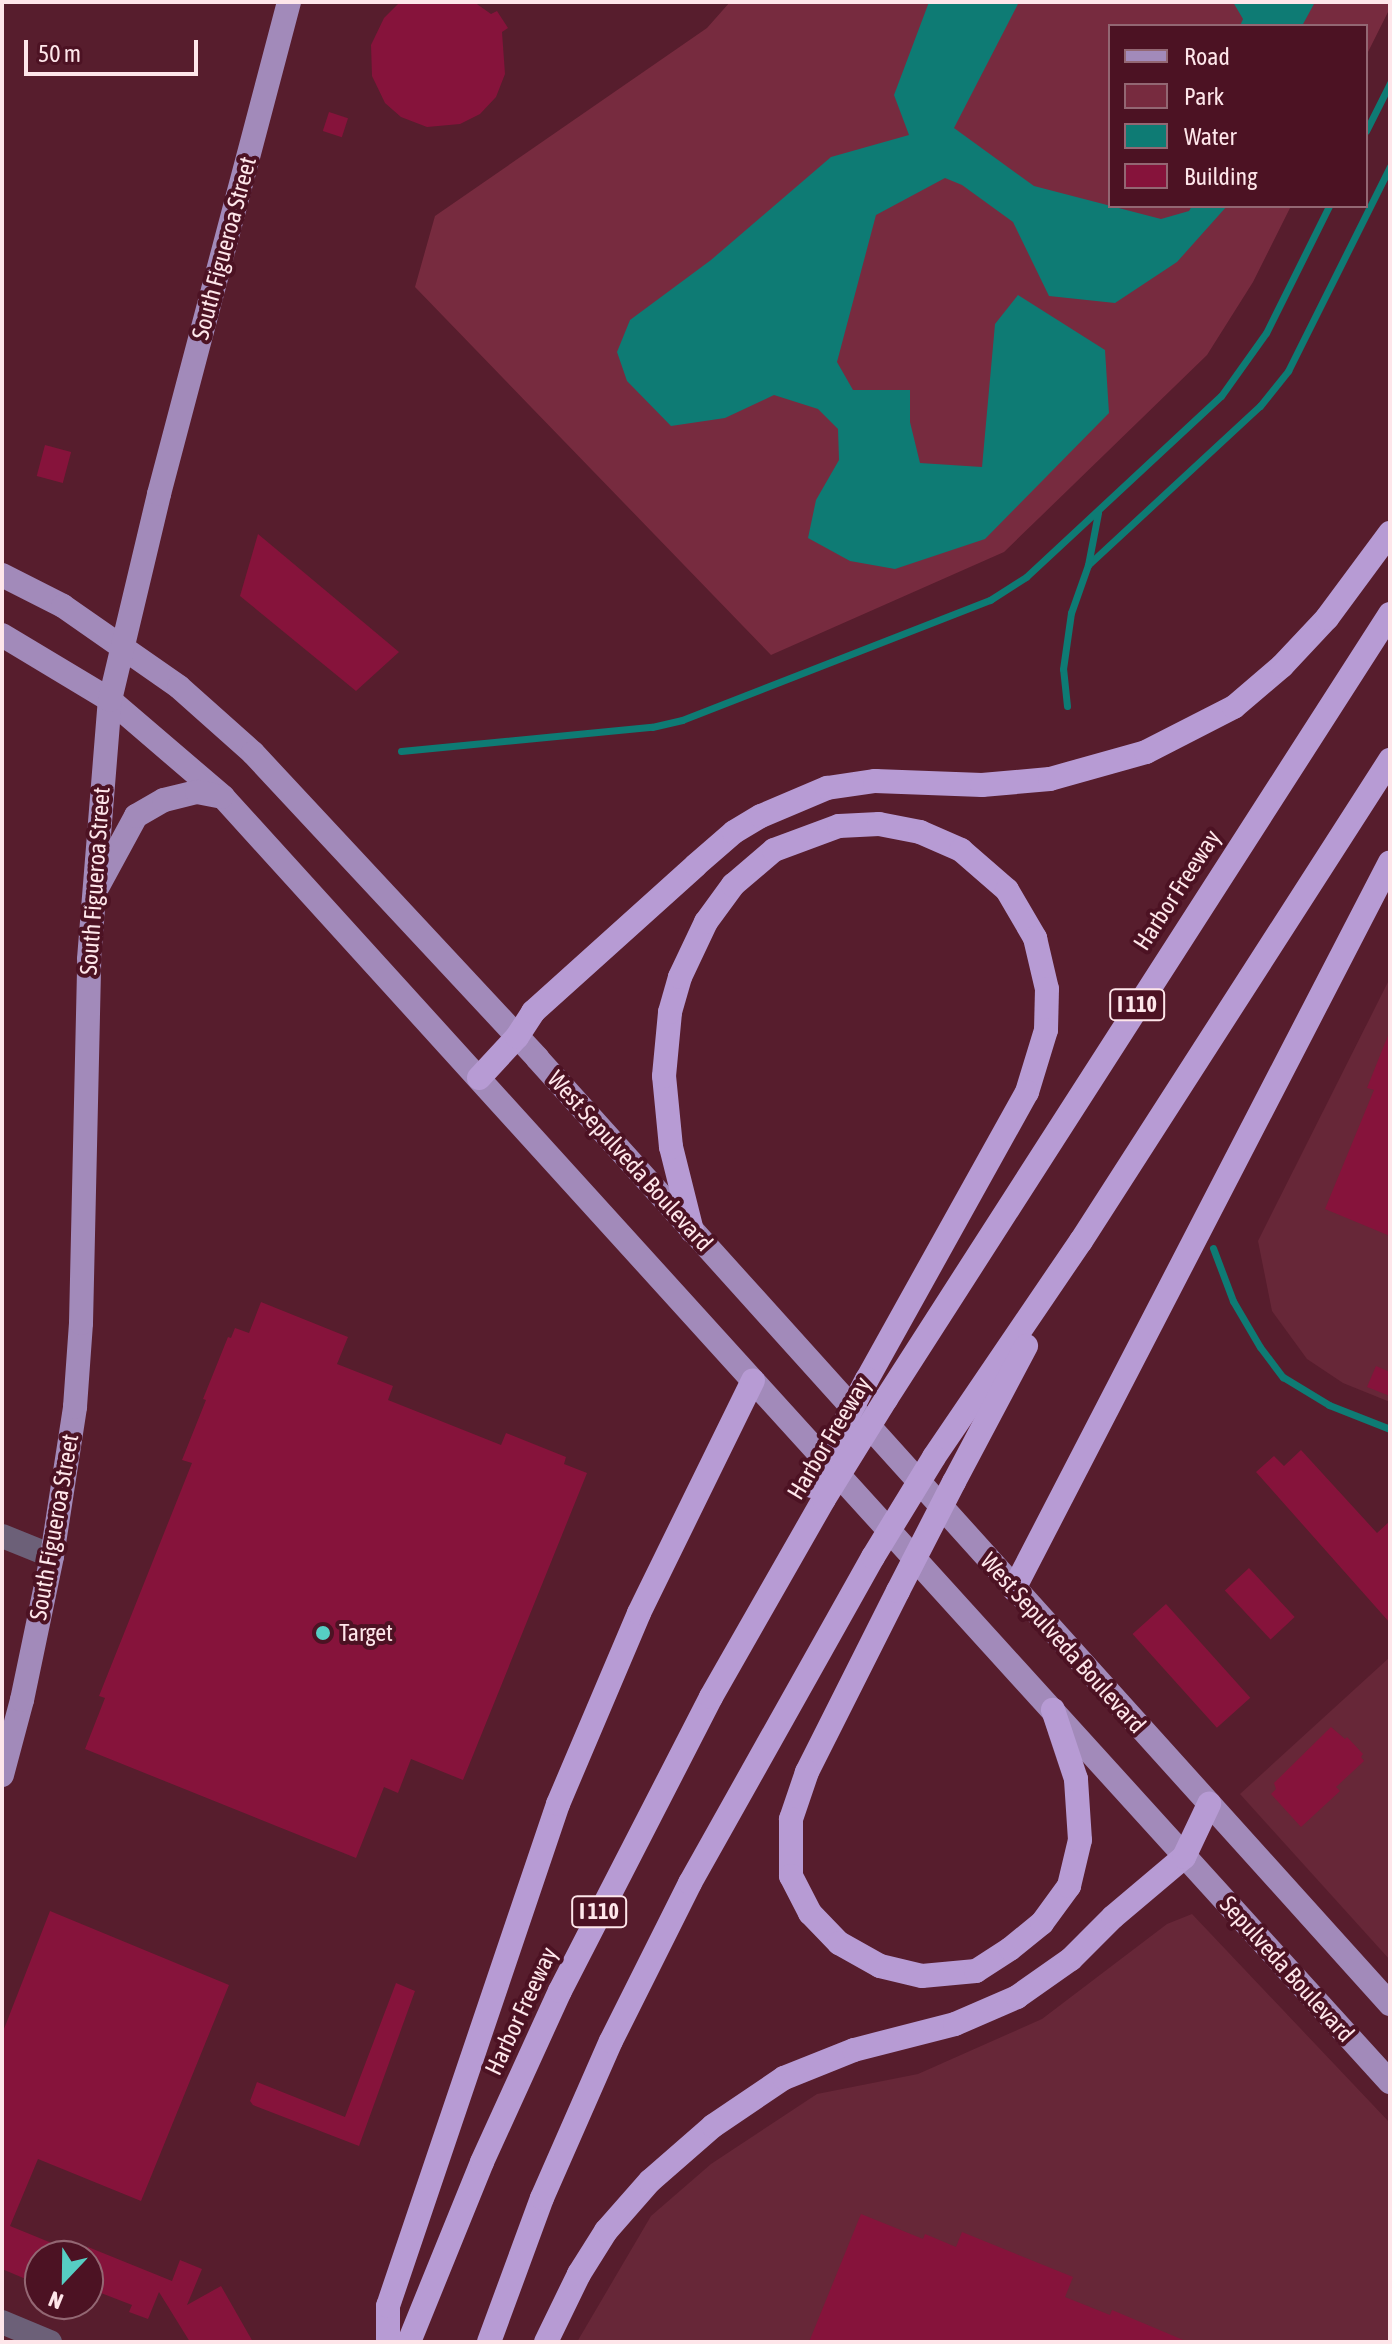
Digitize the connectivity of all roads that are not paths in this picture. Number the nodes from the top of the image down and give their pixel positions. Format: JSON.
{"nodes":[{"id":1,"x":289,"y":2,"type":"edge"},
{"id":2,"x":1390,"y":533,"type":"edge"},
{"id":3,"x":2,"y":575,"type":"edge"},
{"id":4,"x":1390,"y":614,"type":"edge"},
{"id":5,"x":2,"y":635,"type":"edge"},
{"id":6,"x":122,"y":648,"type":"junction"},
{"id":7,"x":110,"y":700,"type":"junction"},
{"id":8,"x":1390,"y":760,"type":"edge"},
{"id":9,"x":223,"y":797,"type":"junction"},
{"id":10,"x":1390,"y":862,"type":"edge"},
{"id":11,"x":93,"y":895,"type":"junction"},
{"id":12,"x":517,"y":1037,"type":"junction"},
{"id":13,"x":479,"y":1078,"type":"junction"},
{"id":14,"x":692,"y":1231,"type":"junction"},
{"id":15,"x":1081,"y":1241,"type":"junction"},
{"id":16,"x":753,"y":1380,"type":"junction"},
{"id":17,"x":818,"y":1492,"type":"junction"},
{"id":18,"x":2,"y":1536,"type":"edge"},
{"id":19,"x":52,"y":1556,"type":"junction"},
{"id":20,"x":1014,"y":1589,"type":"junction"},
{"id":21,"x":1053,"y":1710,"type":"junction"},
{"id":22,"x":2,"y":1775,"type":"edge"},
{"id":23,"x":1209,"y":1804,"type":"junction"},
{"id":24,"x":1184,"y":1857,"type":"junction"},
{"id":25,"x":1390,"y":2004,"type":"edge"},
{"id":26,"x":1390,"y":2082,"type":"edge"},
{"id":27,"x":2,"y":2322,"type":"edge"},
{"id":28,"x":50,"y":2342,"type":"edge"},
{"id":29,"x":388,"y":2342,"type":"edge"},
{"id":30,"x":409,"y":2342,"type":"edge"},
{"id":31,"x":489,"y":2342,"type":"edge"},
{"id":32,"x":546,"y":2342,"type":"edge"}],
"edges":[{"from":1,"to":6,"type":"main road","name":"South Figueroa Street"},
{"from":2,"to":12,"type":"highway"},
{"from":3,"to":6,"type":"main road","name":"West Sepulveda Boulevard"},
{"from":4,"to":17,"type":"highway","name":"Harbor Freeway","number":"I 110","bridge":true},
{"from":5,"to":7,"type":"main road"},
{"from":6,"to":7,"type":"main road","name":"South Figueroa Street"},
{"from":6,"to":12,"type":"main road","name":"West Sepulveda Boulevard"},
{"from":7,"to":9,"type":"main road"},
{"from":7,"to":11,"type":"main road","name":"South Figueroa Street"},
{"from":8,"to":15,"type":"highway","number":"I 110"},
{"from":9,"to":11,"type":"main road"},
{"from":9,"to":13,"type":"main road"},
{"from":10,"to":20,"type":"highway"},
{"from":11,"to":19,"type":"main road","name":"South Figueroa Street"},
{"from":12,"to":13,"type":"highway"},
{"from":12,"to":14,"type":"main road","name":"West Sepulveda Boulevard"},
{"from":13,"to":16,"type":"main road"},
{"from":14,"to":17,"type":"highway","bridge":true},
{"from":14,"to":20,"type":"main road","name":"West Sepulveda Boulevard"},
{"from":15,"to":21,"type":"highway","bridge":true},
{"from":15,"to":31,"type":"highway","number":"I 110","bridge":true},
{"from":16,"to":21,"type":"main road"},
{"from":16,"to":29,"type":"highway"},
{"from":17,"to":30,"type":"highway","name":"Harbor Freeway","number":"I 110"},
{"from":18,"to":19,"type":"street"},
{"from":19,"to":22,"type":"main road","name":"South Figueroa Street"},
{"from":20,"to":23,"type":"main road","name":"West Sepulveda Boulevard"},
{"from":21,"to":24,"type":"main road"},
{"from":23,"to":24,"type":"highway"},
{"from":23,"to":25,"type":"main road"},
{"from":24,"to":26,"type":"main road","name":"Sepulveda Boulevard"},
{"from":24,"to":32,"type":"highway"},
{"from":27,"to":28,"type":"street"}]}
